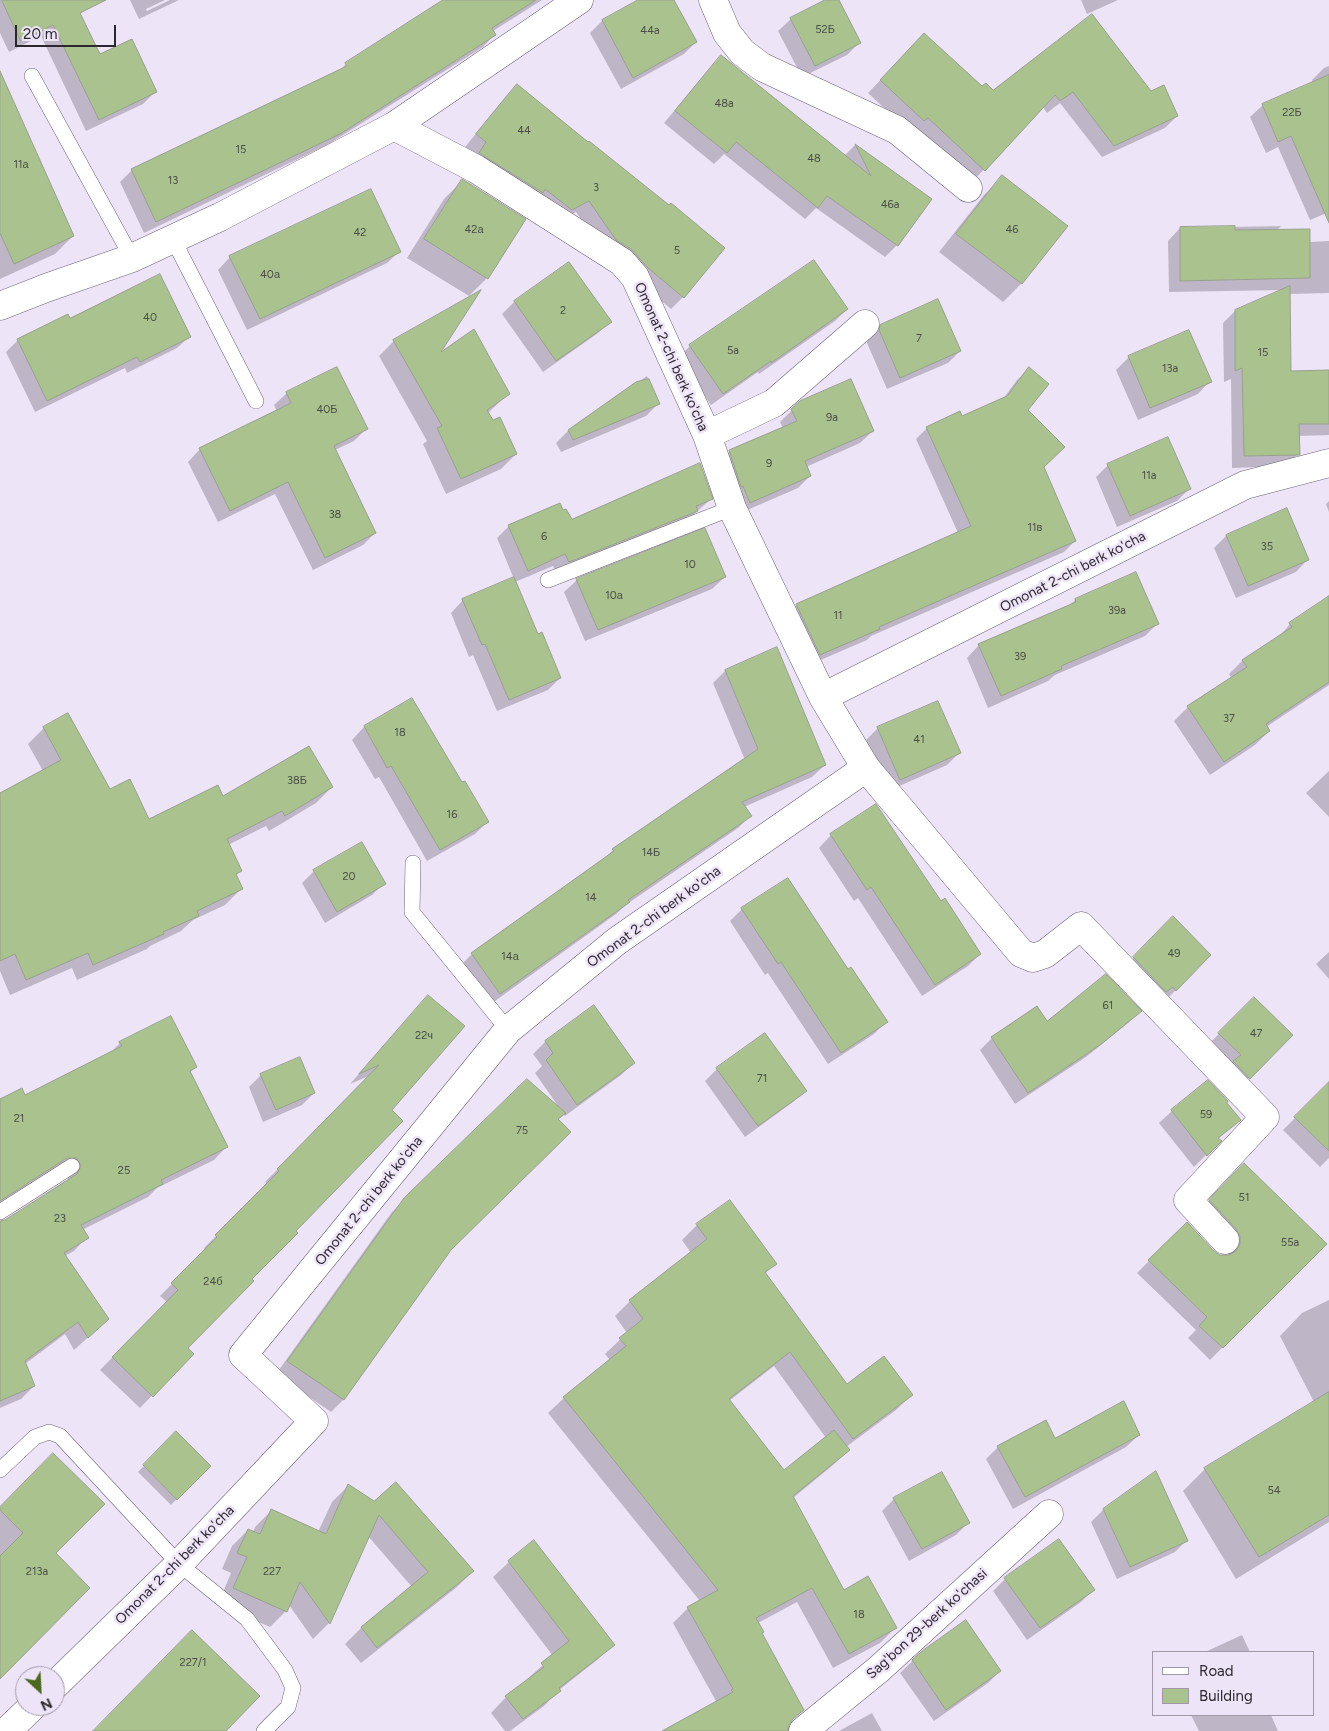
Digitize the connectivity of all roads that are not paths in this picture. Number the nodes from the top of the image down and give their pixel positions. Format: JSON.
{"nodes":[{"id":1,"x":579,"y":0,"type":"edge"},
{"id":2,"x":713,"y":0,"type":"edge"},
{"id":3,"x":32,"y":76,"type":"dead end"},
{"id":4,"x":394,"y":126,"type":"junction"},
{"id":5,"x":968,"y":188,"type":"dead end"},
{"id":6,"x":173,"y":239,"type":"junction"},
{"id":7,"x":132,"y":258,"type":"junction"},
{"id":8,"x":0,"y":306,"type":"edge"},
{"id":9,"x":865,"y":324,"type":"dead end"},
{"id":10,"x":256,"y":401,"type":"dead end"},
{"id":11,"x":707,"y":435,"type":"junction"},
{"id":12,"x":1329,"y":463,"type":"edge"},
{"id":13,"x":732,"y":508,"type":"junction"},
{"id":14,"x":548,"y":580,"type":"dead end"},
{"id":15,"x":823,"y":697,"type":"junction"},
{"id":16,"x":866,"y":768,"type":"junction"},
{"id":17,"x":413,"y":863,"type":"dead end"},
{"id":18,"x":508,"y":1030,"type":"junction"},
{"id":19,"x":72,"y":1166,"type":"dead end"},
{"id":20,"x":0,"y":1212,"type":"edge"},
{"id":21,"x":1225,"y":1240,"type":"dead end"},
{"id":22,"x":0,"y":1470,"type":"edge"},
{"id":23,"x":1049,"y":1514,"type":"dead end"},
{"id":24,"x":179,"y":1564,"type":"junction"},
{"id":25,"x":65,"y":1675,"type":"edge"},
{"id":26,"x":23,"y":1716,"type":"edge"},
{"id":27,"x":7,"y":1731,"type":"edge"},
{"id":28,"x":264,"y":1731,"type":"edge"},
{"id":29,"x":803,"y":1731,"type":"edge"}],
"edges":[{"from":1,"to":4,"type":"street"},
{"from":2,"to":5,"type":"street"},
{"from":3,"to":7,"type":"lane"},
{"from":4,"to":6,"type":"street"},
{"from":4,"to":11,"type":"street","name":"Omonat 2-chi berk ko'cha"},
{"from":6,"to":7,"type":"street"},
{"from":6,"to":10,"type":"lane"},
{"from":7,"to":8,"type":"street"},
{"from":9,"to":11,"type":"street"},
{"from":11,"to":13,"type":"street","name":"Omonat 2-chi berk ko'cha"},
{"from":12,"to":15,"type":"street","name":"Omonat 2-chi berk ko'cha"},
{"from":13,"to":14,"type":"lane"},
{"from":13,"to":15,"type":"street","name":"Omonat 2-chi berk ko'cha"},
{"from":15,"to":16,"type":"street","name":"Omonat 2-chi berk ko'cha"},
{"from":16,"to":18,"type":"street","name":"Omonat 2-chi berk ko'cha"},
{"from":16,"to":21,"type":"street","name":"Omonat 2-chi berk ko'cha"},
{"from":17,"to":18,"type":"lane"},
{"from":18,"to":24,"type":"street","name":"Omonat 2-chi berk ko'cha"},
{"from":19,"to":20,"type":"lane"},
{"from":22,"to":24,"type":"lane"},
{"from":23,"to":29,"type":"street","name":"Sag'bon 29-berk ko'chasi"},
{"from":24,"to":25,"type":"street","name":"Omonat 2-chi berk ko'cha"},
{"from":24,"to":28,"type":"lane"},
{"from":26,"to":27,"type":"street"}]}
